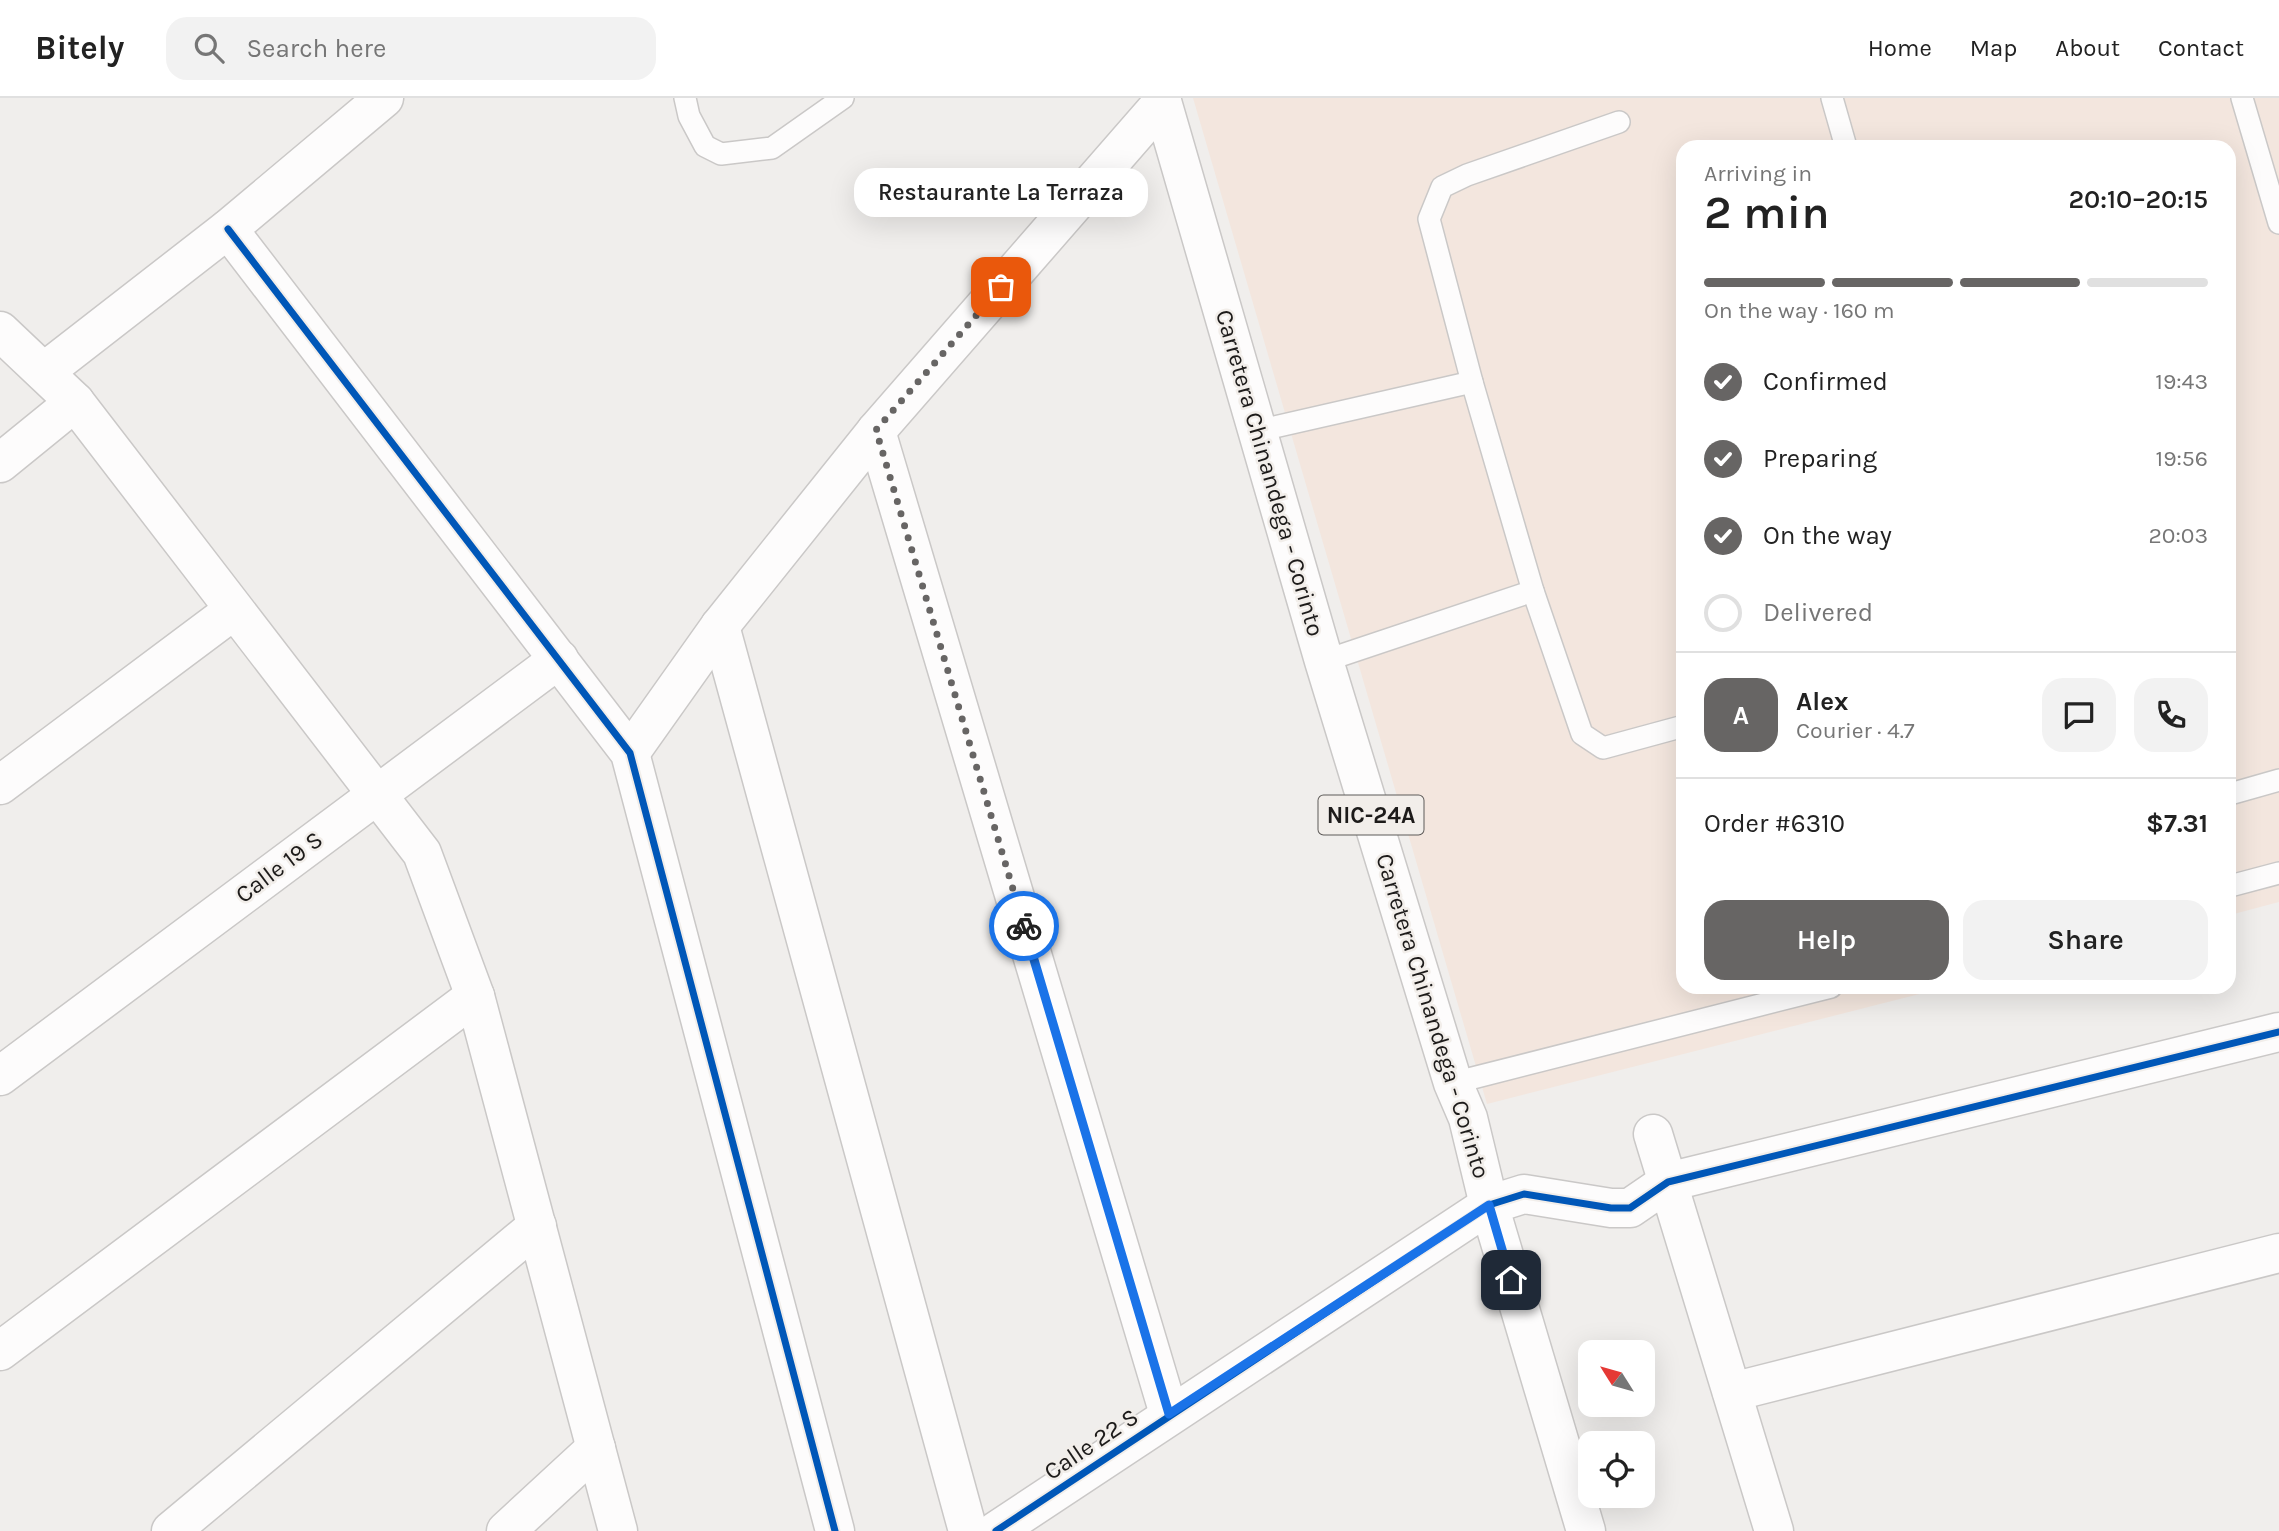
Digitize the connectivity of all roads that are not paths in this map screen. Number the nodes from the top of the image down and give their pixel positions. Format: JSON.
{"nodes":[{"id":1,"x":384,"y":98,"type":"edge"},
{"id":2,"x":685,"y":98,"type":"edge"},
{"id":3,"x":844,"y":98,"type":"edge"},
{"id":4,"x":1832,"y":98,"type":"edge"},
{"id":5,"x":2242,"y":98,"type":"edge"},
{"id":6,"x":1161,"y":100,"type":"edge"},
{"id":7,"x":1619,"y":122,"type":"dead end"},
{"id":8,"x":1844,"y":140,"type":"edge"},
{"id":9,"x":2279,"y":223,"type":"edge"},
{"id":10,"x":228,"y":229,"type":"junction"},
{"id":11,"x":0,"y":331,"type":"edge"},
{"id":12,"x":44,"y":372,"type":"junction"},
{"id":13,"x":1472,"y":382,"type":"junction"},
{"id":14,"x":75,"y":402,"type":"junction"},
{"id":15,"x":876,"y":430,"type":"junction"},
{"id":16,"x":1258,"y":431,"type":"junction"},
{"id":17,"x":0,"y":463,"type":"edge"},
{"id":18,"x":1533,"y":591,"type":"junction"},
{"id":19,"x":234,"y":610,"type":"junction"},
{"id":20,"x":719,"y":626,"type":"junction"},
{"id":21,"x":559,"y":659,"type":"junction"},
{"id":22,"x":1324,"y":661,"type":"junction"},
{"id":23,"x":1676,"y":728,"type":"edge"},
{"id":24,"x":630,"y":753,"type":"junction"},
{"id":25,"x":2279,"y":780,"type":"edge"},
{"id":26,"x":0,"y":785,"type":"edge"},
{"id":27,"x":2236,"y":792,"type":"edge"},
{"id":28,"x":376,"y":795,"type":"junction"},
{"id":29,"x":2279,"y":873,"type":"edge"},
{"id":30,"x":2236,"y":884,"type":"edge"},
{"id":31,"x":1803,"y":994,"type":"edge"},
{"id":32,"x":475,"y":996,"type":"junction"},
{"id":33,"x":2279,"y":1032,"type":"edge"},
{"id":34,"x":0,"y":1076,"type":"edge"},
{"id":35,"x":1453,"y":1083,"type":"junction"},
{"id":36,"x":1653,"y":1134,"type":"dead end"},
{"id":37,"x":1668,"y":1182,"type":"junction"},
{"id":38,"x":1489,"y":1205,"type":"junction"},
{"id":39,"x":537,"y":1226,"type":"junction"},
{"id":40,"x":2279,"y":1253,"type":"edge"},
{"id":41,"x":0,"y":1351,"type":"edge"},
{"id":42,"x":1732,"y":1392,"type":"junction"},
{"id":43,"x":1169,"y":1414,"type":"junction"},
{"id":44,"x":596,"y":1448,"type":"junction"},
{"id":45,"x":1041,"y":1518,"type":"edge"},
{"id":46,"x":171,"y":1531,"type":"edge"},
{"id":47,"x":506,"y":1531,"type":"edge"},
{"id":48,"x":618,"y":1531,"type":"edge"},
{"id":49,"x":835,"y":1531,"type":"edge"},
{"id":50,"x":968,"y":1531,"type":"edge"},
{"id":51,"x":996,"y":1531,"type":"edge"},
{"id":52,"x":1586,"y":1531,"type":"edge"},
{"id":53,"x":1774,"y":1531,"type":"edge"}],
"edges":[{"from":1,"to":10,"type":"main road"},
{"from":2,"to":3,"type":"lane"},
{"from":4,"to":8,"type":"lane"},
{"from":5,"to":9,"type":"lane"},
{"from":6,"to":15,"type":"main road"},
{"from":6,"to":16,"type":"main road","name":"Carretera Chinandega - Corinto","number":"NIC-24A"},
{"from":7,"to":13,"type":"lane"},
{"from":10,"to":12,"type":"main road"},
{"from":10,"to":21,"type":"main road"},
{"from":11,"to":12,"type":"main road"},
{"from":12,"to":14,"type":"main road"},
{"from":13,"to":16,"type":"lane"},
{"from":13,"to":18,"type":"lane"},
{"from":14,"to":17,"type":"main road"},
{"from":14,"to":19,"type":"main road"},
{"from":15,"to":20,"type":"main road"},
{"from":15,"to":43,"type":"main road"},
{"from":16,"to":22,"type":"main road","name":"Carretera Chinandega - Corinto","number":"NIC-24A"},
{"from":18,"to":22,"type":"lane"},
{"from":18,"to":23,"type":"lane"},
{"from":19,"to":26,"type":"main road"},
{"from":19,"to":28,"type":"main road"},
{"from":20,"to":24,"type":"main road"},
{"from":20,"to":50,"type":"main road"},
{"from":21,"to":24,"type":"main road"},
{"from":21,"to":28,"type":"main road","name":"Calle 19 S"},
{"from":22,"to":35,"type":"main road","name":"Carretera Chinandega - Corinto","number":"NIC-24A"},
{"from":24,"to":49,"type":"main road"},
{"from":25,"to":27,"type":"lane"},
{"from":28,"to":32,"type":"main road"},
{"from":28,"to":34,"type":"main road","name":"Calle 19 S"},
{"from":29,"to":30,"type":"lane"},
{"from":31,"to":35,"type":"lane"},
{"from":32,"to":39,"type":"main road"},
{"from":32,"to":41,"type":"main road"},
{"from":33,"to":37,"type":"main road"},
{"from":35,"to":38,"type":"main road","name":"Carretera Chinandega - Corinto","number":"NIC-24A"},
{"from":36,"to":37,"type":"main road"},
{"from":37,"to":38,"type":"main road","name":"Calle 22 S"},
{"from":37,"to":42,"type":"main road"},
{"from":38,"to":43,"type":"main road","name":"Calle 22 S"},
{"from":38,"to":52,"type":"main road","name":"Carretera Chinandega - Corinto","number":"NIC-24A"},
{"from":39,"to":44,"type":"main road"},
{"from":39,"to":46,"type":"main road"},
{"from":40,"to":42,"type":"main road"},
{"from":42,"to":53,"type":"main road"},
{"from":43,"to":45,"type":"main road","name":"Calle 22 S"},
{"from":44,"to":47,"type":"main road"},
{"from":44,"to":48,"type":"main road"},
{"from":45,"to":51,"type":"main road","name":"Calle 22 S"}]}
